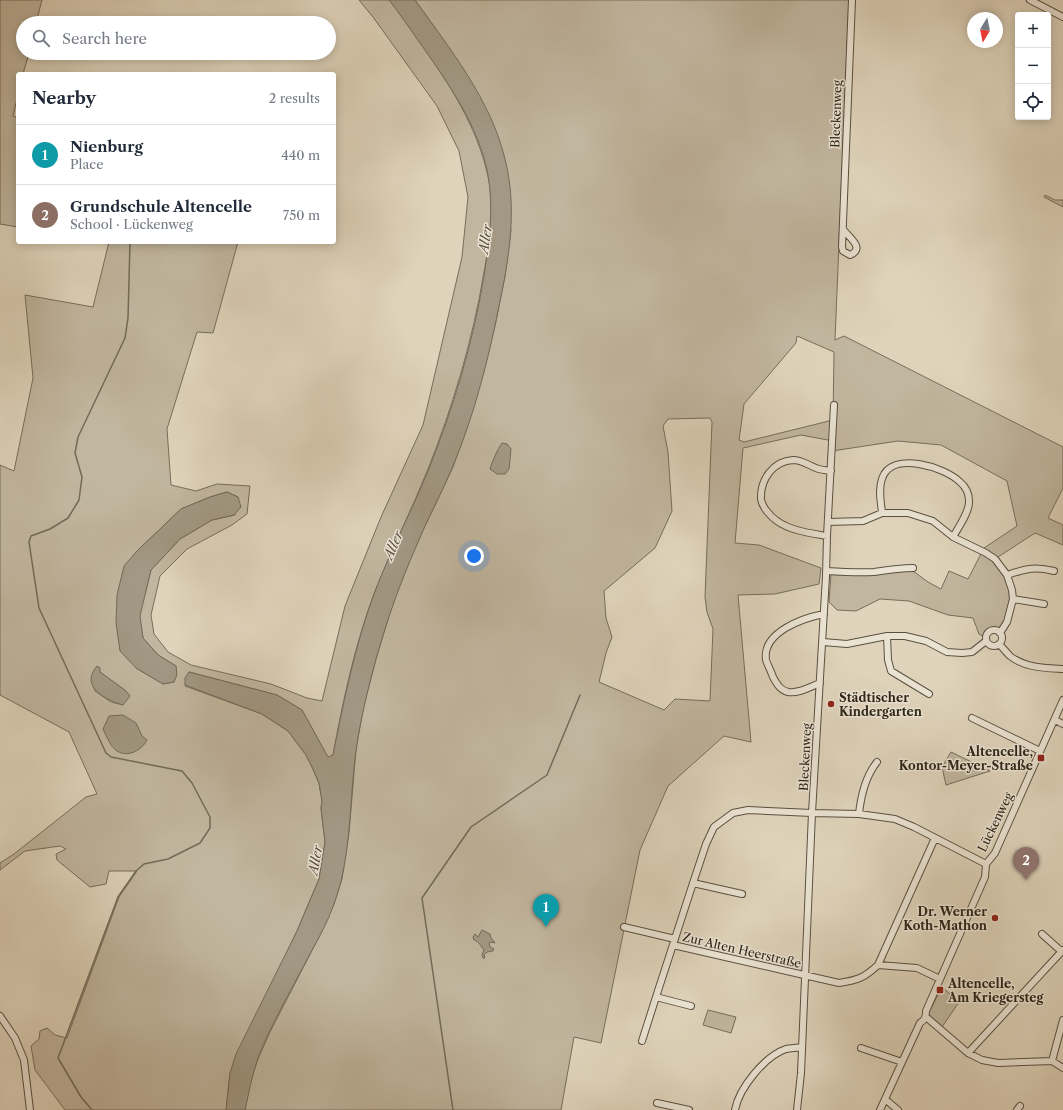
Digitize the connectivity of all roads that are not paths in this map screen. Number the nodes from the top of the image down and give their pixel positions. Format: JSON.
{"nodes":[{"id":1,"x":852,"y":0,"type":"edge"},
{"id":2,"x":1030,"y":0,"type":"edge"},
{"id":3,"x":1063,"y":17,"type":"edge"},
{"id":4,"x":843,"y":229,"type":"junction"},
{"id":5,"x":834,"y":405,"type":"dead end"},
{"id":6,"x":831,"y":471,"type":"junction"},
{"id":7,"x":882,"y":513,"type":"junction"},
{"id":8,"x":828,"y":522,"type":"junction"},
{"id":9,"x":827,"y":536,"type":"junction"},
{"id":10,"x":953,"y":537,"type":"junction"},
{"id":11,"x":913,"y":568,"type":"dead end"},
{"id":12,"x":826,"y":570,"type":"junction"},
{"id":13,"x":1054,"y":571,"type":"dead end"},
{"id":14,"x":1007,"y":575,"type":"junction"},
{"id":15,"x":1013,"y":599,"type":"junction"},
{"id":16,"x":1044,"y":604,"type":"dead end"},
{"id":17,"x":824,"y":614,"type":"junction"},
{"id":18,"x":1000,"y":633,"type":"junction"},
{"id":19,"x":886,"y":636,"type":"junction"},
{"id":20,"x":986,"y":641,"type":"junction"},
{"id":21,"x":822,"y":642,"type":"junction"},
{"id":22,"x":999,"y":644,"type":"junction"},
{"id":23,"x":1063,"y":670,"type":"edge"},
{"id":24,"x":820,"y":683,"type":"junction"},
{"id":25,"x":929,"y":694,"type":"dead end"},
{"id":26,"x":1063,"y":700,"type":"edge"},
{"id":27,"x":972,"y":718,"type":"dead end"},
{"id":28,"x":1055,"y":720,"type":"junction"},
{"id":29,"x":1063,"y":724,"type":"edge"},
{"id":30,"x":1040,"y":751,"type":"junction"},
{"id":31,"x":877,"y":762,"type":"dead end"},
{"id":32,"x":812,"y":813,"type":"junction"},
{"id":33,"x":859,"y":814,"type":"junction"},
{"id":34,"x":935,"y":838,"type":"junction"},
{"id":35,"x":986,"y":864,"type":"junction"},
{"id":36,"x":693,"y":883,"type":"junction"},
{"id":37,"x":742,"y":894,"type":"dead end"},
{"id":38,"x":624,"y":927,"type":"dead end"},
{"id":39,"x":1042,"y":934,"type":"dead end"},
{"id":40,"x":674,"y":942,"type":"junction"},
{"id":41,"x":1062,"y":950,"type":"edge"},
{"id":42,"x":878,"y":965,"type":"junction"},
{"id":43,"x":806,"y":976,"type":"junction"},
{"id":44,"x":940,"y":980,"type":"junction"},
{"id":45,"x":656,"y":997,"type":"junction"},
{"id":46,"x":691,"y":1006,"type":"dead end"},
{"id":47,"x":0,"y":1016,"type":"edge"},
{"id":48,"x":926,"y":1017,"type":"junction"},
{"id":49,"x":1063,"y":1020,"type":"edge"},
{"id":50,"x":642,"y":1041,"type":"dead end"},
{"id":51,"x":802,"y":1047,"type":"junction"},
{"id":52,"x":861,"y":1048,"type":"dead end"},
{"id":53,"x":968,"y":1053,"type":"junction"},
{"id":54,"x":1052,"y":1061,"type":"junction"},
{"id":55,"x":902,"y":1062,"type":"junction"},
{"id":56,"x":1063,"y":1068,"type":"edge"},
{"id":57,"x":885,"y":1099,"type":"junction"},
{"id":58,"x":657,"y":1103,"type":"dead end"},
{"id":59,"x":30,"y":1110,"type":"edge"},
{"id":60,"x":689,"y":1110,"type":"edge"},
{"id":61,"x":735,"y":1110,"type":"edge"},
{"id":62,"x":798,"y":1110,"type":"edge"},
{"id":63,"x":880,"y":1110,"type":"edge"},
{"id":64,"x":898,"y":1110,"type":"edge"}],
"edges":[{"from":1,"to":4,"type":"street","name":"Bleckenweg"},
{"from":2,"to":3,"type":"street"},
{"from":4,"to":4,"type":"street","name":"Bleckenweg"},
{"from":5,"to":6,"type":"street","name":"Bleckenweg"},
{"from":6,"to":8,"type":"street","name":"Bleckenweg"},
{"from":6,"to":9,"type":"street"},
{"from":7,"to":8,"type":"street"},
{"from":7,"to":10,"type":"street"},
{"from":7,"to":10,"type":"street"},
{"from":8,"to":9,"type":"street","name":"Bleckenweg"},
{"from":9,"to":12,"type":"street","name":"Bleckenweg"},
{"from":10,"to":14,"type":"street"},
{"from":11,"to":12,"type":"street"},
{"from":12,"to":17,"type":"street","name":"Bleckenweg"},
{"from":13,"to":14,"type":"street"},
{"from":14,"to":15,"type":"street"},
{"from":15,"to":16,"type":"street"},
{"from":15,"to":18,"type":"street"},
{"from":17,"to":21,"type":"street","name":"Bleckenweg"},
{"from":17,"to":24,"type":"street"},
{"from":18,"to":20,"type":"street"},
{"from":18,"to":22,"type":"street"},
{"from":19,"to":20,"type":"street"},
{"from":19,"to":21,"type":"street"},
{"from":19,"to":25,"type":"street"},
{"from":20,"to":22,"type":"street"},
{"from":21,"to":24,"type":"street","name":"Bleckenweg"},
{"from":22,"to":23,"type":"street"},
{"from":24,"to":32,"type":"street","name":"Bleckenweg"},
{"from":26,"to":28,"type":"street","name":"Lückenweg"},
{"from":27,"to":30,"type":"street"},
{"from":28,"to":29,"type":"street"},
{"from":28,"to":30,"type":"street","name":"Lückenweg"},
{"from":30,"to":35,"type":"street","name":"Lückenweg"},
{"from":31,"to":33,"type":"street"},
{"from":32,"to":33,"type":"street"},
{"from":32,"to":36,"type":"street"},
{"from":32,"to":43,"type":"street","name":"Bleckenweg"},
{"from":33,"to":34,"type":"street"},
{"from":34,"to":35,"type":"street"},
{"from":34,"to":42,"type":"street"},
{"from":35,"to":44,"type":"street","name":"Lückenweg"},
{"from":36,"to":37,"type":"street"},
{"from":36,"to":40,"type":"street"},
{"from":38,"to":40,"type":"street","name":"Zur Alten Heerstraße"},
{"from":39,"to":41,"type":"street"},
{"from":40,"to":43,"type":"street","name":"Zur Alten Heerstraße"},
{"from":40,"to":45,"type":"street"},
{"from":41,"to":53,"type":"street"},
{"from":42,"to":43,"type":"street","name":"Zur Alten Heerstraße"},
{"from":42,"to":44,"type":"street"},
{"from":43,"to":51,"type":"street","name":"Bleckenweg"},
{"from":44,"to":48,"type":"street","name":"Lückenweg"},
{"from":45,"to":46,"type":"street"},
{"from":45,"to":50,"type":"street"},
{"from":47,"to":59,"type":"street"},
{"from":48,"to":53,"type":"street"},
{"from":48,"to":55,"type":"street","name":"Lückenweg"},
{"from":49,"to":54,"type":"street"},
{"from":51,"to":61,"type":"street"},
{"from":51,"to":62,"type":"street","name":"Bleckenweg"},
{"from":52,"to":55,"type":"street"},
{"from":53,"to":54,"type":"street"},
{"from":54,"to":56,"type":"street"},
{"from":55,"to":57,"type":"street","name":"Lückenweg"},
{"from":57,"to":63,"type":"street","name":"Lückenweg"},
{"from":57,"to":64,"type":"street"},
{"from":58,"to":60,"type":"street"}]}
